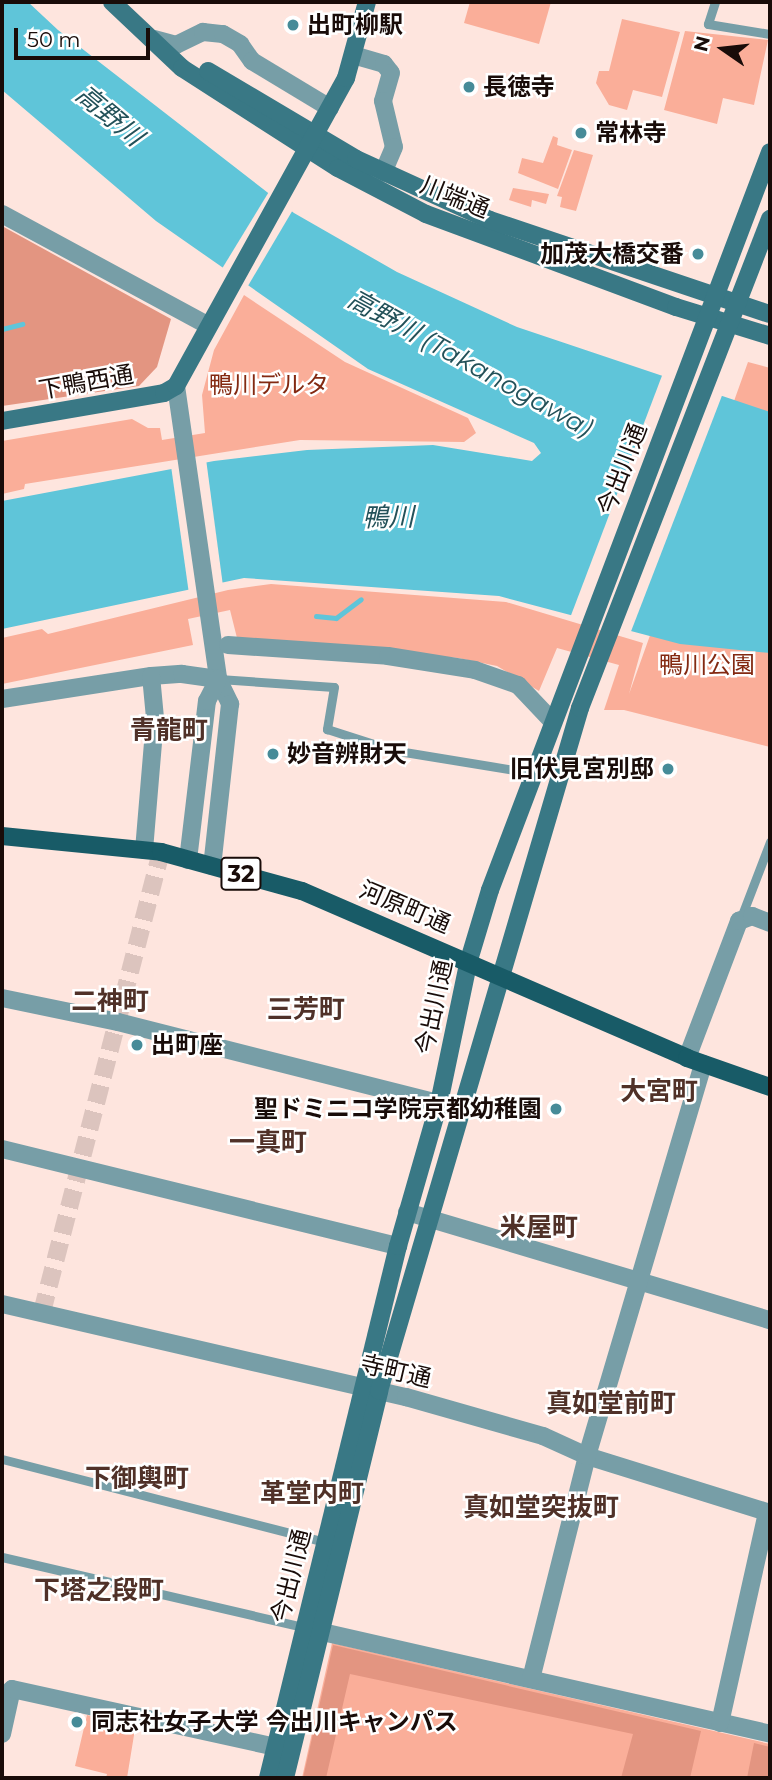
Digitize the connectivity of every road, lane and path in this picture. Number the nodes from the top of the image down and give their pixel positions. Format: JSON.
{"nodes":[{"id":1,"x":112,"y":2,"type":"edge"},
{"id":2,"x":366,"y":2,"type":"edge"},
{"id":3,"x":715,"y":2,"type":"edge"},
{"id":4,"x":770,"y":34,"type":"edge"},
{"id":5,"x":154,"y":38,"type":"junction"},
{"id":6,"x":353,"y":55,"type":"junction"},
{"id":7,"x":330,"y":108,"type":"junction"},
{"id":8,"x":312,"y":143,"type":"junction"},
{"id":9,"x":770,"y":152,"type":"edge"},
{"id":10,"x":383,"y":173,"type":"junction"},
{"id":11,"x":2,"y":214,"type":"edge"},
{"id":12,"x":770,"y":219,"type":"edge"},
{"id":13,"x":714,"y":295,"type":"junction"},
{"id":14,"x":737,"y":303,"type":"junction"},
{"id":15,"x":770,"y":314,"type":"edge"},
{"id":16,"x":705,"y":316,"type":"junction"},
{"id":17,"x":211,"y":317,"type":"junction"},
{"id":18,"x":730,"y":324,"type":"junction"},
{"id":19,"x":770,"y":336,"type":"edge"},
{"id":20,"x":176,"y":386,"type":"junction"},
{"id":21,"x":2,"y":421,"type":"edge"},
{"id":22,"x":220,"y":642,"type":"junction"},
{"id":23,"x":151,"y":676,"type":"junction"},
{"id":24,"x":218,"y":679,"type":"junction"},
{"id":25,"x":2,"y":699,"type":"edge"},
{"id":26,"x":553,"y":722,"type":"junction"},
{"id":27,"x":533,"y":773,"type":"junction"},
{"id":28,"x":2,"y":836,"type":"edge"},
{"id":29,"x":770,"y":842,"type":"edge"},
{"id":30,"x":144,"y":850,"type":"junction"},
{"id":31,"x":188,"y":860,"type":"junction"},
{"id":32,"x":212,"y":866,"type":"junction"},
{"id":33,"x":746,"y":919,"type":"junction"},
{"id":34,"x":770,"y":923,"type":"edge"},
{"id":35,"x":469,"y":960,"type":"junction"},
{"id":36,"x":500,"y":974,"type":"junction"},
{"id":37,"x":2,"y":998,"type":"edge"},
{"id":38,"x":695,"y":1061,"type":"junction"},
{"id":39,"x":770,"y":1087,"type":"edge"},
{"id":40,"x":439,"y":1103,"type":"junction"},
{"id":41,"x":2,"y":1149,"type":"edge"},
{"id":42,"x":407,"y":1212,"type":"junction"},
{"id":43,"x":429,"y":1219,"type":"junction"},
{"id":44,"x":398,"y":1246,"type":"junction"},
{"id":45,"x":639,"y":1281,"type":"junction"},
{"id":46,"x":2,"y":1304,"type":"edge"},
{"id":47,"x":770,"y":1321,"type":"edge"},
{"id":48,"x":371,"y":1390,"type":"junction"},
{"id":49,"x":587,"y":1455,"type":"junction"},
{"id":50,"x":2,"y":1458,"type":"edge"},
{"id":51,"x":768,"y":1512,"type":"edge"},
{"id":52,"x":332,"y":1544,"type":"junction"},
{"id":53,"x":2,"y":1557,"type":"edge"},
{"id":54,"x":310,"y":1629,"type":"junction"},
{"id":55,"x":531,"y":1679,"type":"junction"},
{"id":56,"x":720,"y":1723,"type":"junction"},
{"id":57,"x":2,"y":1734,"type":"edge"},
{"id":58,"x":770,"y":1734,"type":"edge"},
{"id":59,"x":275,"y":1747,"type":"junction"},
{"id":60,"x":268,"y":1778,"type":"edge"},
{"id":61,"x":285,"y":1778,"type":"edge"}],
"edges":[{"from":1,"to":5,"type":"main road","name":"川端通"},
{"from":2,"to":6,"type":"main road"},
{"from":3,"to":4,"type":"lane"},
{"from":5,"to":7,"type":"street"},
{"from":5,"to":8,"type":"main road","name":"川端通"},
{"from":6,"to":7,"type":"main road"},
{"from":6,"to":10,"type":"street"},
{"from":7,"to":8,"type":"main road"},
{"from":8,"to":10,"type":"main road","name":"川端通"},
{"from":8,"to":16,"type":"main road","name":"川端通"},
{"from":8,"to":17,"type":"main road"},
{"from":9,"to":13,"type":"main road","name":"今出川通"},
{"from":10,"to":13,"type":"main road","name":"川端通"},
{"from":11,"to":17,"type":"street"},
{"from":12,"to":14,"type":"main road","name":"今出川通"},
{"from":13,"to":14,"type":"main road","name":"川端通"},
{"from":13,"to":16,"type":"main road","name":"今出川通"},
{"from":14,"to":15,"type":"main road","name":"川端通"},
{"from":14,"to":18,"type":"main road","name":"今出川通"},
{"from":16,"to":18,"type":"main road","name":"川端通"},
{"from":16,"to":26,"type":"main road","name":"今出川通"},
{"from":17,"to":20,"type":"main road"},
{"from":18,"to":19,"type":"main road","name":"川端通"},
{"from":18,"to":36,"type":"main road","name":"今出川通"},
{"from":20,"to":21,"type":"main road","name":"下鴨西通"},
{"from":20,"to":22,"type":"street"},
{"from":22,"to":24,"type":"street"},
{"from":22,"to":26,"type":"street"},
{"from":23,"to":24,"type":"street"},
{"from":23,"to":25,"type":"street"},
{"from":23,"to":30,"type":"street"},
{"from":24,"to":27,"type":"lane"},
{"from":24,"to":31,"type":"street"},
{"from":24,"to":32,"type":"street"},
{"from":26,"to":27,"type":"main road","name":"今出川通"},
{"from":27,"to":35,"type":"main road","name":"今出川通"},
{"from":28,"to":30,"type":"main road","name":"河原町通","number":"32"},
{"from":29,"to":33,"type":"lane"},
{"from":30,"to":31,"type":"main road","name":"河原町通","number":"32"},
{"from":31,"to":32,"type":"main road","name":"河原町通","number":"32"},
{"from":32,"to":35,"type":"main road","name":"河原町通","number":"32"},
{"from":33,"to":34,"type":"street"},
{"from":33,"to":38,"type":"street"},
{"from":35,"to":36,"type":"main road","name":"河原町通","number":"32"},
{"from":35,"to":40,"type":"main road","name":"今出川通"},
{"from":36,"to":38,"type":"main road","name":"河原町通","number":"32"},
{"from":36,"to":43,"type":"main road","name":"今出川通"},
{"from":37,"to":40,"type":"street"},
{"from":38,"to":39,"type":"main road","name":"河原町通","number":"32"},
{"from":38,"to":45,"type":"street"},
{"from":40,"to":42,"type":"main road","name":"今出川通"},
{"from":41,"to":44,"type":"street"},
{"from":42,"to":43,"type":"street"},
{"from":42,"to":44,"type":"main road","name":"今出川通"},
{"from":43,"to":45,"type":"street"},
{"from":43,"to":48,"type":"main road","name":"今出川通"},
{"from":44,"to":48,"type":"main road","name":"今出川通"},
{"from":45,"to":47,"type":"street"},
{"from":45,"to":49,"type":"street"},
{"from":46,"to":48,"type":"street","name":"寺町通"},
{"from":48,"to":49,"type":"street","name":"寺町通"},
{"from":48,"to":52,"type":"main road","name":"今出川通"},
{"from":49,"to":51,"type":"street","name":"寺町通"},
{"from":49,"to":55,"type":"street"},
{"from":50,"to":52,"type":"lane"},
{"from":51,"to":56,"type":"street"},
{"from":52,"to":54,"type":"main road","name":"今出川通"},
{"from":53,"to":54,"type":"lane"},
{"from":54,"to":55,"type":"street"},
{"from":54,"to":59,"type":"main road","name":"今出川通"},
{"from":54,"to":61,"type":"main road","name":"今出川通"},
{"from":55,"to":56,"type":"street"},
{"from":56,"to":58,"type":"street"},
{"from":57,"to":59,"type":"street"},
{"from":59,"to":60,"type":"main road","name":"今出川通"}]}
